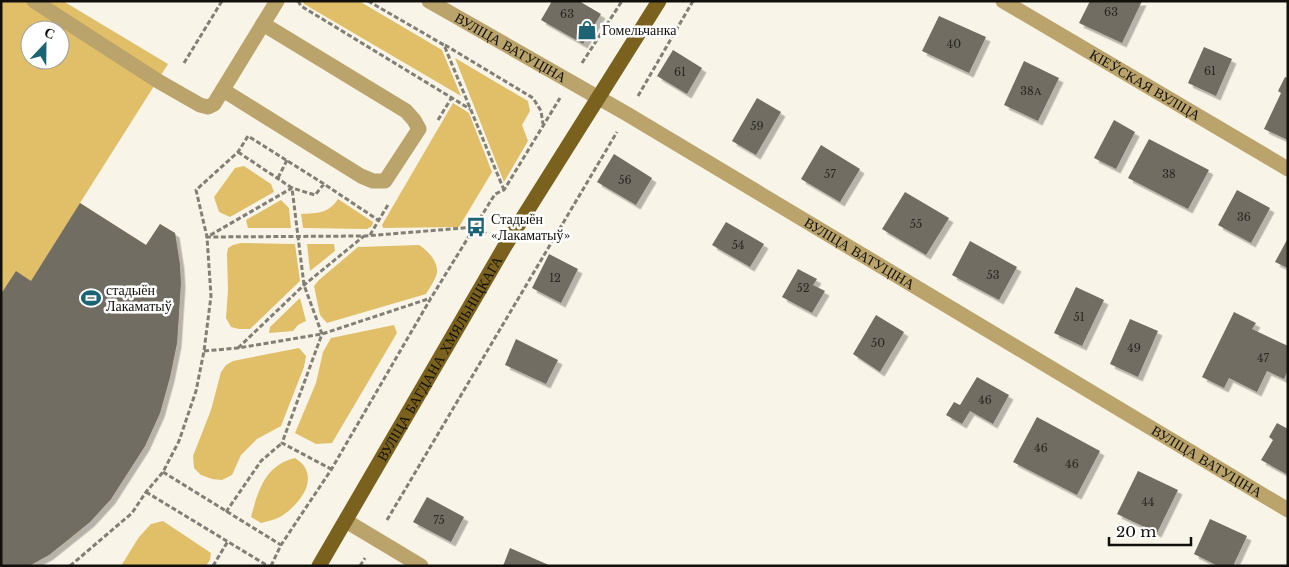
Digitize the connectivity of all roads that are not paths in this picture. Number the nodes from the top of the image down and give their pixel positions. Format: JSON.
{"nodes":[{"id":1,"x":34,"y":1,"type":"edge"},
{"id":2,"x":277,"y":1,"type":"edge"},
{"id":3,"x":429,"y":1,"type":"edge"},
{"id":4,"x":659,"y":1,"type":"edge"},
{"id":5,"x":1003,"y":1,"type":"edge"},
{"id":6,"x":263,"y":24,"type":"junction"},
{"id":7,"x":223,"y":90,"type":"junction"},
{"id":8,"x":598,"y":98,"type":"junction"},
{"id":9,"x":1288,"y":169,"type":"edge"},
{"id":10,"x":1288,"y":510,"type":"edge"},
{"id":11,"x":346,"y":521,"type":"junction"},
{"id":12,"x":319,"y":566,"type":"edge"},
{"id":13,"x":421,"y":566,"type":"edge"}],
"edges":[{"from":1,"to":7,"type":"street"},
{"from":2,"to":6,"type":"street"},
{"from":3,"to":8,"type":"street","name":"ВУЛІЦА ВАТУЦІНА"},
{"from":4,"to":8,"type":"main road","name":"ВУЛІЦА БАГДАНА ХМЯЛЬНІЦКАГА"},
{"from":5,"to":9,"type":"street","name":"КІЕЎСКАЯ ВУЛІЦА"},
{"from":6,"to":7,"type":"street"},
{"from":6,"to":7,"type":"street"},
{"from":8,"to":10,"type":"street","name":"ВУЛІЦА ВАТУЦІНА"},
{"from":8,"to":11,"type":"main road","name":"ВУЛІЦА БАГДАНА ХМЯЛЬНІЦКАГА"},
{"from":11,"to":12,"type":"main road","name":"ВУЛІЦА БАГДАНА ХМЯЛЬНІЦКАГА"},
{"from":11,"to":13,"type":"street"}]}
